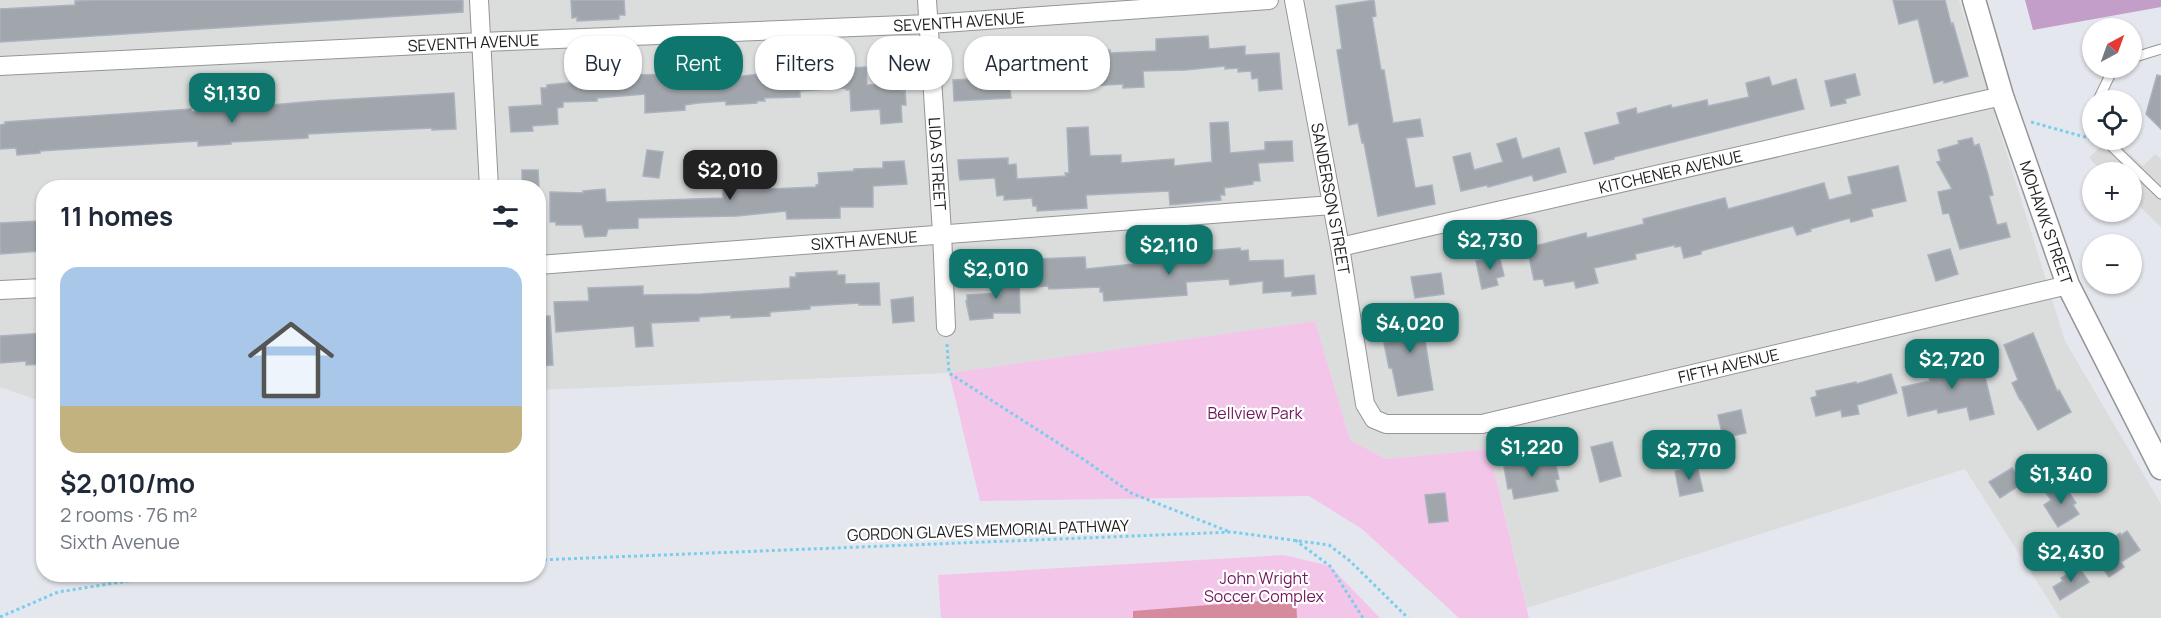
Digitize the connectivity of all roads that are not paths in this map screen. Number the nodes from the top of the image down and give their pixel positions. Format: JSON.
{"nodes":[{"id":1,"x":479,"y":0,"type":"edge"},
{"id":2,"x":927,"y":0,"type":"edge"},
{"id":3,"x":1269,"y":0,"type":"edge"},
{"id":4,"x":1294,"y":0,"type":"edge"},
{"id":5,"x":1974,"y":0,"type":"edge"},
{"id":6,"x":929,"y":24,"type":"junction"},
{"id":7,"x":482,"y":42,"type":"junction"},
{"id":8,"x":2161,"y":49,"type":"edge"},
{"id":9,"x":2142,"y":55,"type":"edge"},
{"id":10,"x":0,"y":66,"type":"edge"},
{"id":11,"x":2006,"y":106,"type":"junction"},
{"id":12,"x":2115,"y":150,"type":"edge"},
{"id":13,"x":489,"y":180,"type":"edge"},
{"id":14,"x":2161,"y":194,"type":"edge"},
{"id":15,"x":1332,"y":205,"type":"junction"},
{"id":16,"x":942,"y":233,"type":"junction"},
{"id":17,"x":1340,"y":247,"type":"junction"},
{"id":18,"x":546,"y":264,"type":"edge"},
{"id":19,"x":2068,"y":285,"type":"junction"},
{"id":20,"x":36,"y":288,"type":"edge"},
{"id":21,"x":0,"y":290,"type":"edge"},
{"id":22,"x":945,"y":327,"type":"road end"},
{"id":23,"x":1386,"y":424,"type":"joint"},
{"id":24,"x":2161,"y":468,"type":"edge"}],
"edges":[{"from":1,"to":7,"type":"street"},
{"from":2,"to":6,"type":"street","name":"LIDA STREET"},
{"from":3,"to":6,"type":"street","name":"SEVENTH AVENUE"},
{"from":4,"to":15,"type":"street","name":"SANDERSON STREET"},
{"from":5,"to":11,"type":"street","name":"MOHAWK STREET"},
{"from":6,"to":7,"type":"street","name":"SEVENTH AVENUE"},
{"from":6,"to":16,"type":"street","name":"LIDA STREET"},
{"from":7,"to":10,"type":"street","name":"SEVENTH AVENUE"},
{"from":7,"to":13,"type":"street"},
{"from":8,"to":9,"type":"lane"},
{"from":11,"to":17,"type":"street","name":"KITCHENER AVENUE"},
{"from":11,"to":19,"type":"street","name":"MOHAWK STREET"},
{"from":12,"to":14,"type":"lane"},
{"from":15,"to":16,"type":"street","name":"SIXTH AVENUE"},
{"from":15,"to":17,"type":"street","name":"SANDERSON STREET"},
{"from":16,"to":18,"type":"street","name":"SIXTH AVENUE"},
{"from":16,"to":22,"type":"street","name":"LIDA STREET"},
{"from":17,"to":23,"type":"street","name":"SANDERSON STREET"},
{"from":19,"to":23,"type":"street","name":"FIFTH AVENUE"},
{"from":19,"to":24,"type":"street","name":"MOHAWK STREET"},
{"from":20,"to":21,"type":"street"}]}
